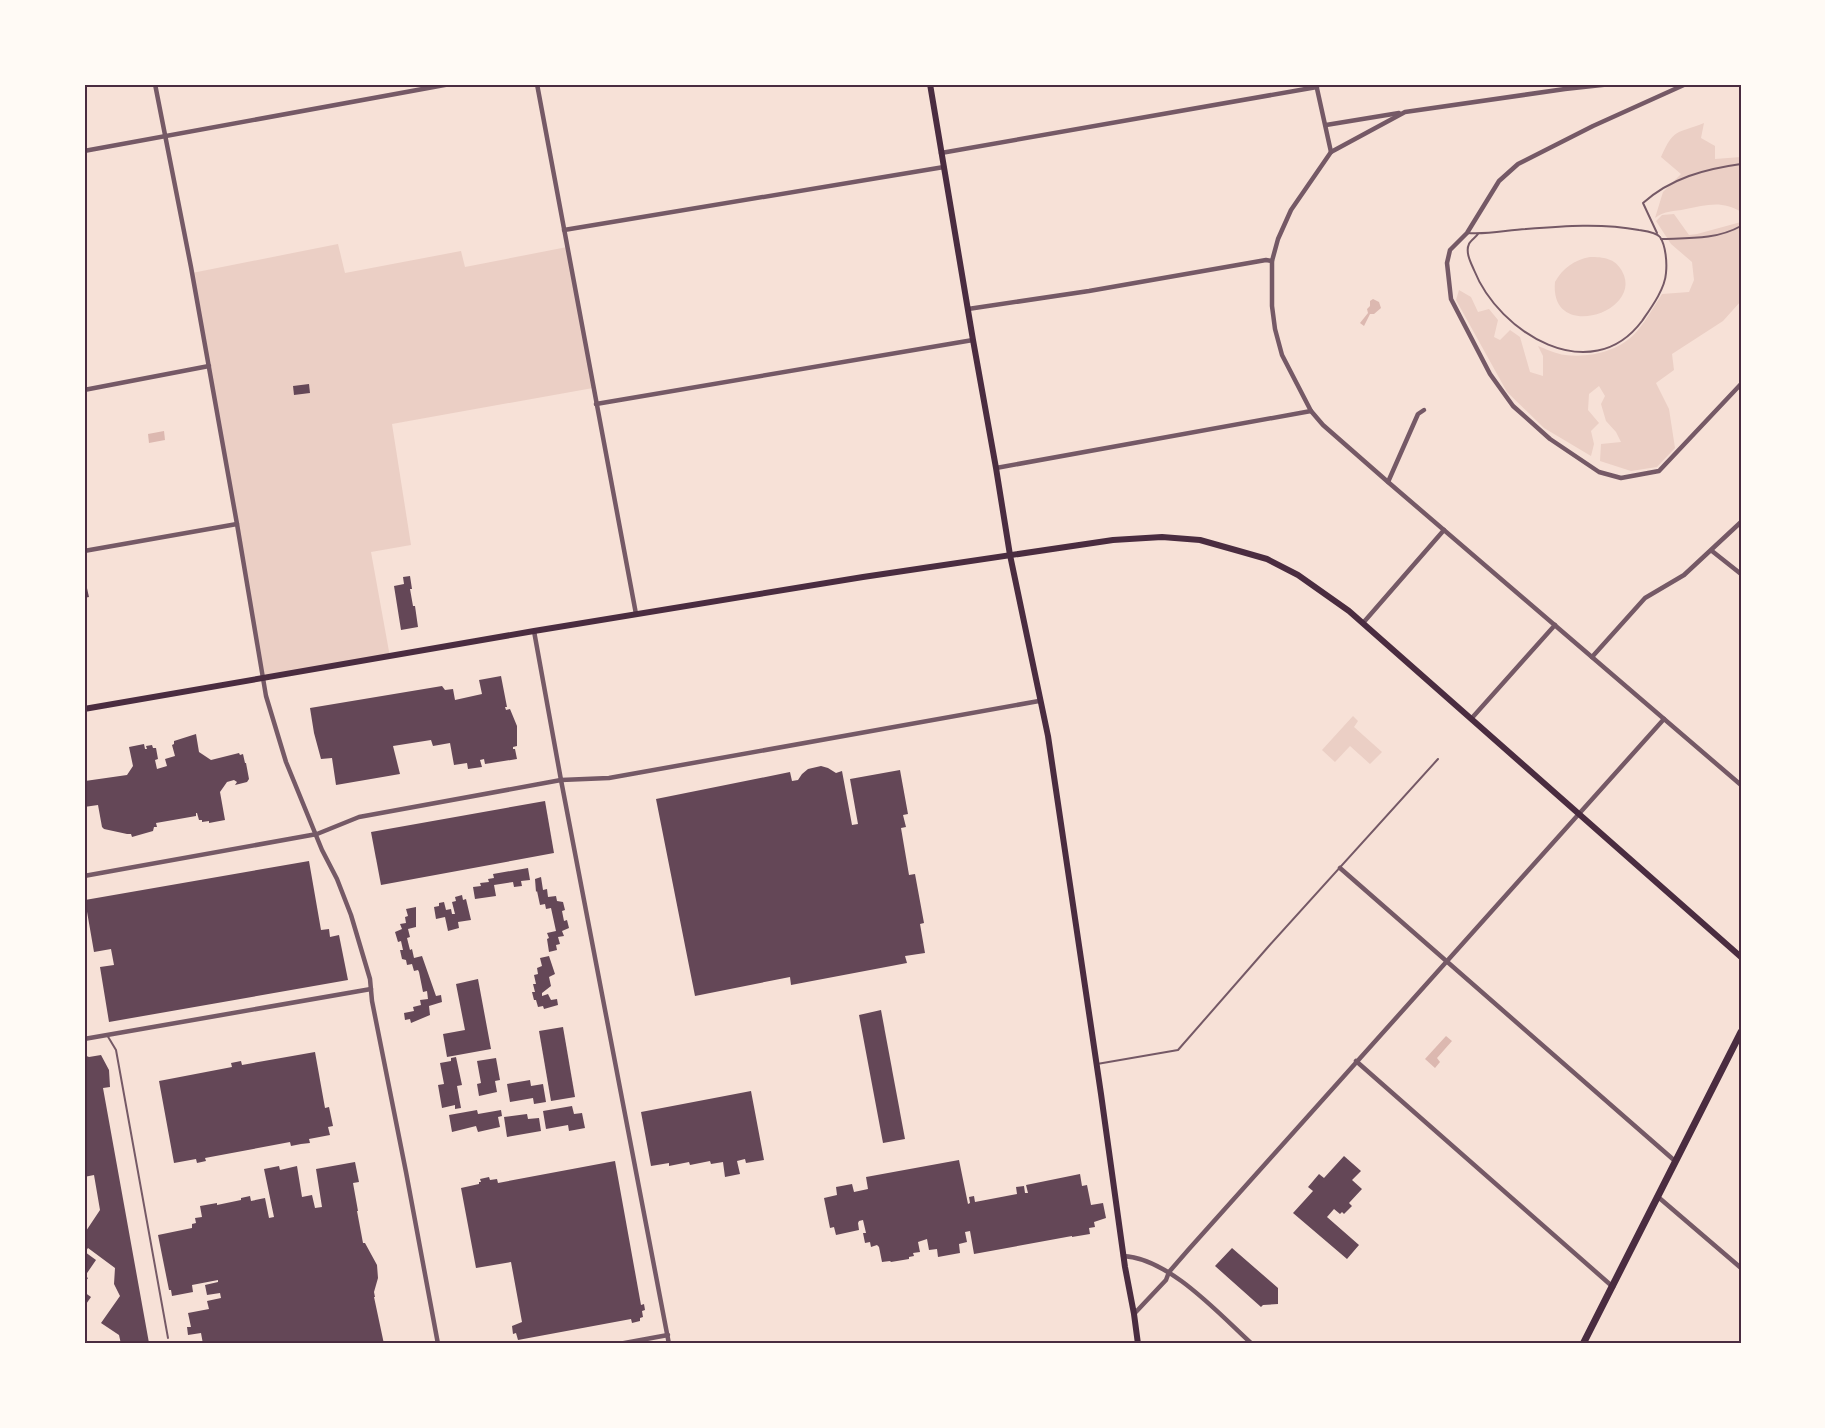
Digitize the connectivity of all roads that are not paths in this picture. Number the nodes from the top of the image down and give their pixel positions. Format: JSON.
{"nodes":[{"id":1,"x":155,"y":84,"type":"edge"},
{"id":2,"x":407,"y":84,"type":"edge"},
{"id":3,"x":450,"y":84,"type":"edge"},
{"id":4,"x":537,"y":84,"type":"edge"},
{"id":5,"x":930,"y":84,"type":"edge"},
{"id":6,"x":1611,"y":84,"type":"edge"},
{"id":7,"x":1686,"y":84,"type":"edge"},
{"id":8,"x":1317,"y":86,"type":"edge"},
{"id":9,"x":1566,"y":86,"type":"edge"},
{"id":10,"x":408,"y":91,"type":"junction"},
{"id":11,"x":1405,"y":112,"type":"junction"},
{"id":12,"x":1326,"y":125,"type":"junction"},
{"id":13,"x":165,"y":136,"type":"junction"},
{"id":14,"x":84,"y":151,"type":"edge"},
{"id":15,"x":1331,"y":152,"type":"junction"},
{"id":16,"x":941,"y":153,"type":"junction"},
{"id":17,"x":1741,"y":164,"type":"edge"},
{"id":18,"x":944,"y":167,"type":"junction"},
{"id":19,"x":1741,"y":226,"type":"edge"},
{"id":20,"x":564,"y":230,"type":"junction"},
{"id":21,"x":1467,"y":232,"type":"junction"},
{"id":22,"x":1478,"y":234,"type":"junction"},
{"id":23,"x":1658,"y":235,"type":"junction"},
{"id":24,"x":1661,"y":239,"type":"junction"},
{"id":25,"x":1272,"y":261,"type":"junction"},
{"id":26,"x":968,"y":309,"type":"junction"},
{"id":27,"x":973,"y":340,"type":"junction"},
{"id":28,"x":209,"y":366,"type":"junction"},
{"id":29,"x":1741,"y":384,"type":"edge"},
{"id":30,"x":84,"y":390,"type":"edge"},
{"id":31,"x":596,"y":404,"type":"junction"},
{"id":32,"x":1424,"y":410,"type":"dead end"},
{"id":33,"x":1311,"y":411,"type":"junction"},
{"id":34,"x":996,"y":468,"type":"junction"},
{"id":35,"x":1388,"y":482,"type":"junction"},
{"id":36,"x":1741,"y":522,"type":"edge"},
{"id":37,"x":237,"y":524,"type":"junction"},
{"id":38,"x":1444,"y":530,"type":"junction"},
{"id":39,"x":84,"y":551,"type":"edge"},
{"id":40,"x":1712,"y":551,"type":"junction"},
{"id":41,"x":1010,"y":555,"type":"junction"},
{"id":42,"x":1741,"y":574,"type":"edge"},
{"id":43,"x":636,"y":614,"type":"junction"},
{"id":44,"x":1363,"y":623,"type":"junction"},
{"id":45,"x":1555,"y":625,"type":"junction"},
{"id":46,"x":534,"y":631,"type":"junction"},
{"id":47,"x":1592,"y":657,"type":"junction"},
{"id":48,"x":263,"y":679,"type":"junction"},
{"id":49,"x":1040,"y":701,"type":"junction"},
{"id":50,"x":84,"y":710,"type":"edge"},
{"id":51,"x":1664,"y":719,"type":"junction"},
{"id":52,"x":1471,"y":720,"type":"junction"},
{"id":53,"x":1438,"y":759,"type":"dead end"},
{"id":54,"x":561,"y":780,"type":"junction"},
{"id":55,"x":1741,"y":785,"type":"edge"},
{"id":56,"x":1579,"y":814,"type":"junction"},
{"id":57,"x":317,"y":834,"type":"junction"},
{"id":58,"x":1340,"y":868,"type":"junction"},
{"id":59,"x":84,"y":876,"type":"edge"},
{"id":60,"x":1741,"y":957,"type":"edge"},
{"id":61,"x":1447,"y":960,"type":"junction"},
{"id":62,"x":371,"y":989,"type":"junction"},
{"id":63,"x":1741,"y":1032,"type":"edge"},
{"id":64,"x":107,"y":1035,"type":"junction"},
{"id":65,"x":84,"y":1039,"type":"edge"},
{"id":66,"x":1356,"y":1061,"type":"junction"},
{"id":67,"x":1097,"y":1064,"type":"junction"},
{"id":68,"x":1675,"y":1161,"type":"junction"},
{"id":69,"x":1657,"y":1196,"type":"junction"},
{"id":70,"x":1123,"y":1256,"type":"junction"},
{"id":71,"x":1741,"y":1268,"type":"edge"},
{"id":72,"x":1169,"y":1272,"type":"junction"},
{"id":73,"x":1613,"y":1287,"type":"junction"},
{"id":74,"x":1134,"y":1314,"type":"junction"},
{"id":75,"x":668,"y":1335,"type":"junction"},
{"id":76,"x":168,"y":1338,"type":"dead end"},
{"id":77,"x":438,"y":1344,"type":"edge"},
{"id":78,"x":619,"y":1344,"type":"edge"},
{"id":79,"x":669,"y":1344,"type":"edge"},
{"id":80,"x":1138,"y":1344,"type":"edge"},
{"id":81,"x":1252,"y":1344,"type":"edge"},
{"id":82,"x":1583,"y":1344,"type":"edge"}],
"edges":[{"from":1,"to":13,"type":"street"},
{"from":2,"to":10,"type":"street"},
{"from":3,"to":10,"type":"street"},
{"from":4,"to":20,"type":"street"},
{"from":5,"to":16,"type":"main road"},
{"from":6,"to":9,"type":"street"},
{"from":7,"to":21,"type":"street"},
{"from":8,"to":12,"type":"street"},
{"from":8,"to":16,"type":"street"},
{"from":9,"to":11,"type":"street"},
{"from":10,"to":13,"type":"street"},
{"from":11,"to":12,"type":"street"},
{"from":11,"to":15,"type":"street"},
{"from":12,"to":15,"type":"street"},
{"from":13,"to":14,"type":"street"},
{"from":13,"to":28,"type":"street"},
{"from":15,"to":25,"type":"street"},
{"from":16,"to":18,"type":"main road"},
{"from":17,"to":23,"type":"lane"},
{"from":18,"to":20,"type":"street"},
{"from":18,"to":26,"type":"main road"},
{"from":19,"to":24,"type":"lane"},
{"from":20,"to":31,"type":"street"},
{"from":21,"to":22,"type":"lane"},
{"from":21,"to":29,"type":"street"},
{"from":22,"to":23,"type":"lane"},
{"from":22,"to":24,"type":"lane"},
{"from":23,"to":24,"type":"lane"},
{"from":25,"to":26,"type":"street"},
{"from":25,"to":33,"type":"street"},
{"from":26,"to":27,"type":"main road"},
{"from":27,"to":31,"type":"street"},
{"from":27,"to":34,"type":"main road"},
{"from":28,"to":30,"type":"street"},
{"from":28,"to":37,"type":"street"},
{"from":31,"to":43,"type":"street"},
{"from":32,"to":35,"type":"street"},
{"from":33,"to":34,"type":"street"},
{"from":33,"to":35,"type":"street"},
{"from":34,"to":41,"type":"main road"},
{"from":35,"to":38,"type":"street"},
{"from":36,"to":40,"type":"street"},
{"from":37,"to":39,"type":"street"},
{"from":37,"to":48,"type":"street"},
{"from":38,"to":44,"type":"street"},
{"from":38,"to":45,"type":"street"},
{"from":40,"to":42,"type":"street"},
{"from":40,"to":47,"type":"street"},
{"from":41,"to":43,"type":"main road"},
{"from":41,"to":44,"type":"main road"},
{"from":41,"to":49,"type":"main road"},
{"from":43,"to":46,"type":"main road"},
{"from":44,"to":52,"type":"main road"},
{"from":45,"to":47,"type":"street"},
{"from":45,"to":52,"type":"street"},
{"from":46,"to":48,"type":"main road"},
{"from":46,"to":54,"type":"street"},
{"from":47,"to":51,"type":"street"},
{"from":48,"to":50,"type":"main road"},
{"from":48,"to":57,"type":"street"},
{"from":49,"to":54,"type":"street"},
{"from":49,"to":67,"type":"main road"},
{"from":51,"to":55,"type":"street"},
{"from":51,"to":56,"type":"street"},
{"from":52,"to":56,"type":"main road"},
{"from":53,"to":58,"type":"lane"},
{"from":54,"to":57,"type":"street"},
{"from":54,"to":75,"type":"street"},
{"from":56,"to":60,"type":"main road"},
{"from":56,"to":61,"type":"street"},
{"from":57,"to":59,"type":"street"},
{"from":57,"to":62,"type":"street"},
{"from":58,"to":61,"type":"street"},
{"from":58,"to":67,"type":"lane"},
{"from":61,"to":66,"type":"street"},
{"from":61,"to":68,"type":"street"},
{"from":62,"to":64,"type":"street"},
{"from":62,"to":77,"type":"street"},
{"from":63,"to":68,"type":"main road"},
{"from":64,"to":65,"type":"street"},
{"from":64,"to":76,"type":"lane"},
{"from":66,"to":72,"type":"street"},
{"from":66,"to":73,"type":"street"},
{"from":67,"to":70,"type":"main road"},
{"from":68,"to":69,"type":"main road"},
{"from":69,"to":71,"type":"street"},
{"from":69,"to":73,"type":"main road"},
{"from":70,"to":72,"type":"street"},
{"from":70,"to":74,"type":"main road"},
{"from":72,"to":74,"type":"street"},
{"from":72,"to":81,"type":"street"},
{"from":73,"to":82,"type":"main road"},
{"from":74,"to":80,"type":"main road"},
{"from":75,"to":78,"type":"street"},
{"from":75,"to":79,"type":"street"}]}
